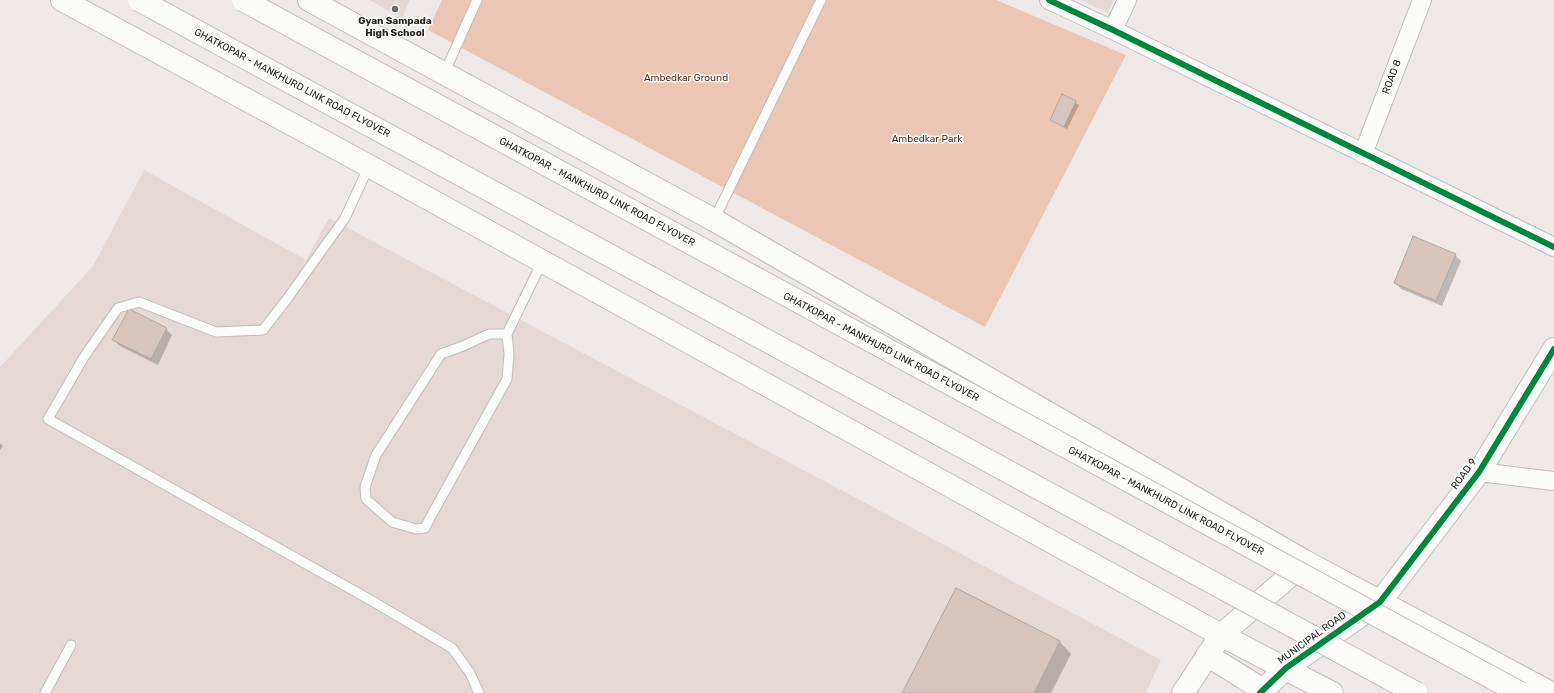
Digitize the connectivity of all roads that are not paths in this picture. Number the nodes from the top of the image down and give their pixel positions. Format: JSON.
{"nodes":[{"id":1,"x":62,"y":0,"type":"edge"},
{"id":2,"x":139,"y":0,"type":"edge"},
{"id":3,"x":243,"y":0,"type":"edge"},
{"id":4,"x":308,"y":0,"type":"edge"},
{"id":5,"x":477,"y":0,"type":"edge"},
{"id":6,"x":822,"y":0,"type":"edge"},
{"id":7,"x":1049,"y":0,"type":"edge"},
{"id":8,"x":1127,"y":0,"type":"edge"},
{"id":9,"x":1422,"y":0,"type":"edge"},
{"id":10,"x":1113,"y":30,"type":"junction"},
{"id":11,"x":444,"y":74,"type":"junction"},
{"id":12,"x":1363,"y":154,"type":"junction"},
{"id":13,"x":369,"y":166,"type":"junction"},
{"id":14,"x":714,"y":220,"type":"junction"},
{"id":15,"x":1554,"y":247,"type":"edge"},
{"id":16,"x":542,"y":262,"type":"junction"},
{"id":17,"x":507,"y":334,"type":"junction"},
{"id":18,"x":1554,"y":349,"type":"edge"},
{"id":19,"x":1479,"y":472,"type":"junction"},
{"id":20,"x":1554,"y":481,"type":"edge"},
{"id":21,"x":1306,"y":562,"type":"junction"},
{"id":22,"x":1380,"y":602,"type":"junction"},
{"id":23,"x":1221,"y":634,"type":"junction"},
{"id":24,"x":71,"y":645,"type":"dead end"},
{"id":25,"x":1207,"y":654,"type":"junction"},
{"id":26,"x":1286,"y":668,"type":"junction"},
{"id":27,"x":1262,"y":691,"type":"edge"},
{"id":28,"x":45,"y":693,"type":"edge"},
{"id":29,"x":479,"y":693,"type":"edge"},
{"id":30,"x":1183,"y":693,"type":"edge"},
{"id":31,"x":1332,"y":693,"type":"edge"},
{"id":32,"x":1416,"y":693,"type":"edge"},
{"id":33,"x":1520,"y":693,"type":"edge"},
{"id":34,"x":1551,"y":693,"type":"edge"}],
"edges":[{"from":1,"to":13,"type":"main road"},
{"from":2,"to":32,"type":"main road","name":"GHATKOPAR - MANKHURD LINK ROAD FLYOVER","bridge":true},
{"from":3,"to":33,"type":"main road","name":"GHATKOPAR - MANKHURD LINK ROAD FLYOVER","bridge":true},
{"from":4,"to":11,"type":"main road"},
{"from":5,"to":11,"type":"lane"},
{"from":6,"to":14,"type":"lane"},
{"from":7,"to":10,"type":"street"},
{"from":8,"to":10,"type":"street"},
{"from":9,"to":12,"type":"street","name":"ROAD 8"},
{"from":10,"to":12,"type":"street"},
{"from":11,"to":14,"type":"main road"},
{"from":12,"to":15,"type":"street"},
{"from":13,"to":16,"type":"main road"},
{"from":13,"to":29,"type":"lane"},
{"from":14,"to":21,"type":"main road"},
{"from":16,"to":17,"type":"lane"},
{"from":16,"to":23,"type":"main road"},
{"from":17,"to":17,"type":"lane"},
{"from":18,"to":19,"type":"main road","name":"ROAD 9"},
{"from":19,"to":20,"type":"street"},
{"from":19,"to":22,"type":"main road","name":"ROAD 9"},
{"from":21,"to":22,"type":"main road"},
{"from":21,"to":23,"type":"main road"},
{"from":22,"to":26,"type":"main road","name":"MUNICIPAL ROAD"},
{"from":22,"to":34,"type":"main road"},
{"from":23,"to":25,"type":"main road"},
{"from":23,"to":26,"type":"main road"},
{"from":24,"to":28,"type":"lane"},
{"from":25,"to":27,"type":"main road"},
{"from":25,"to":30,"type":"main road"},
{"from":26,"to":27,"type":"main road","name":"MUNICIPAL ROAD"},
{"from":26,"to":31,"type":"main road"}]}
